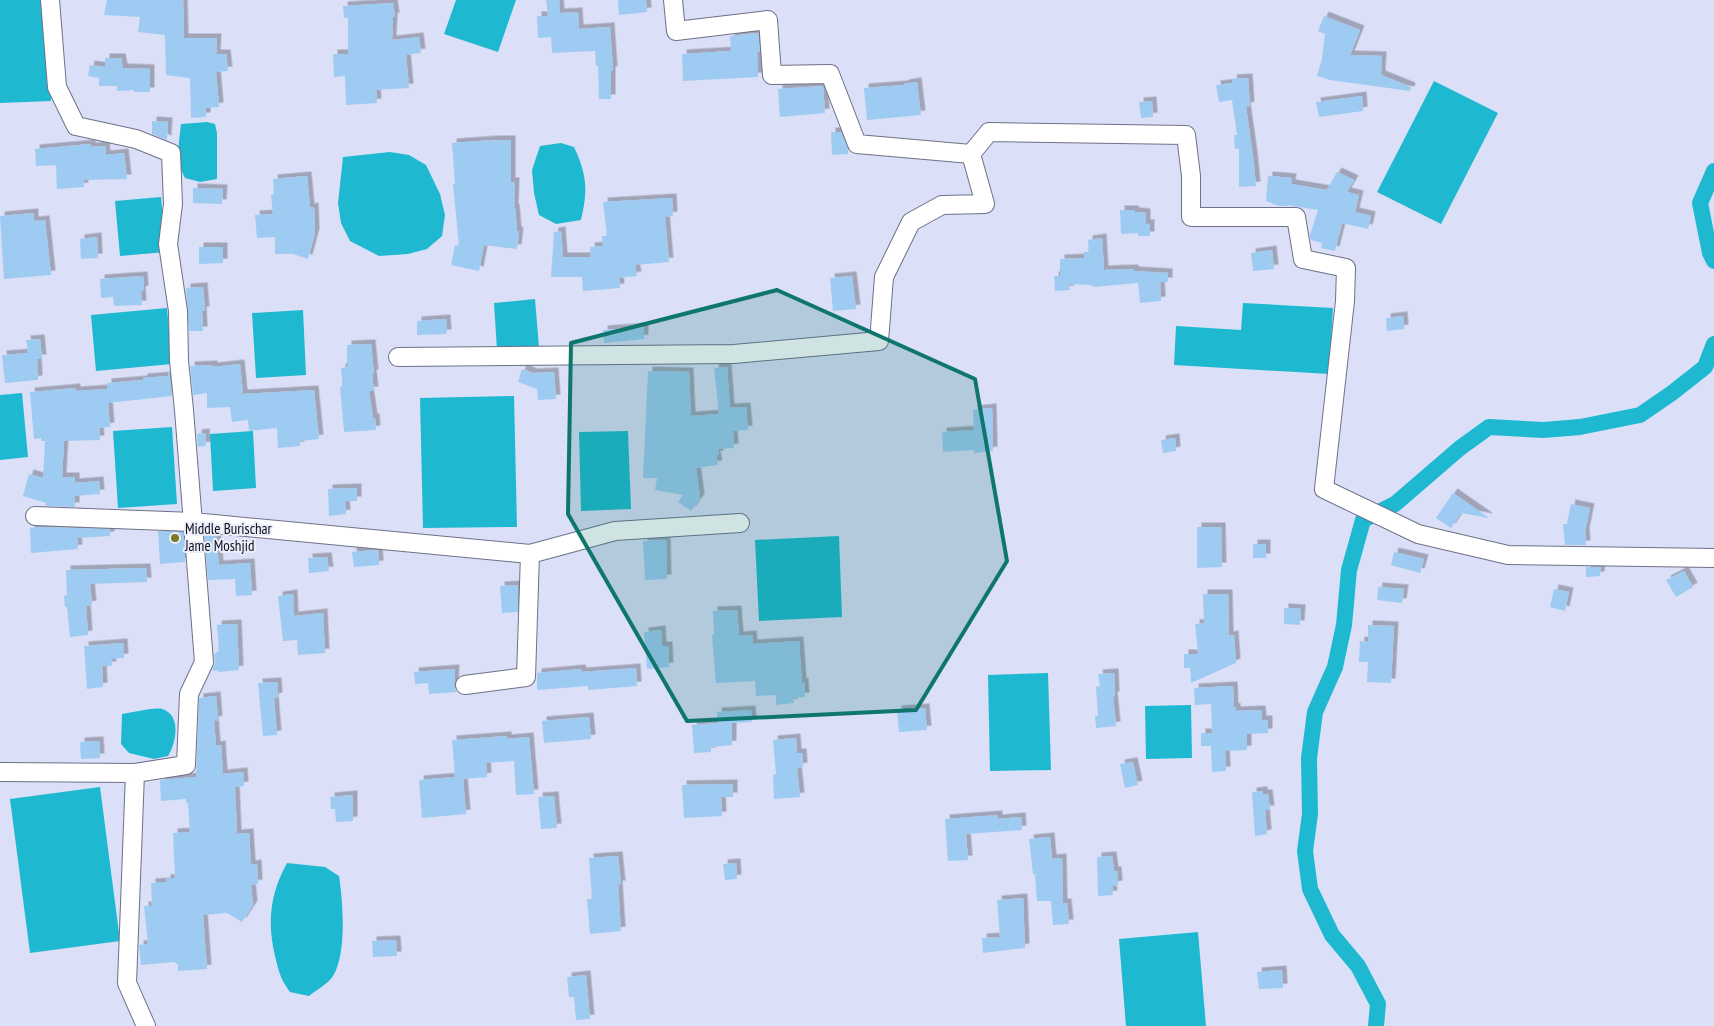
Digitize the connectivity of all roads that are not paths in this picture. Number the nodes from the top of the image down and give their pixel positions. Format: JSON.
{"nodes":[{"id":1,"x":50,"y":0,"type":"edge"},
{"id":2,"x":674,"y":0,"type":"edge"},
{"id":3,"x":971,"y":154,"type":"junction"},
{"id":4,"x":398,"y":357,"type":"dead end"},
{"id":5,"x":35,"y":516,"type":"dead end"},
{"id":6,"x":193,"y":522,"type":"junction"},
{"id":7,"x":740,"y":523,"type":"dead end"},
{"id":8,"x":530,"y":554,"type":"junction"},
{"id":9,"x":1714,"y":558,"type":"edge"},
{"id":10,"x":465,"y":685,"type":"dead end"},
{"id":11,"x":0,"y":772,"type":"edge"},
{"id":12,"x":135,"y":773,"type":"junction"},
{"id":13,"x":146,"y":1026,"type":"edge"}],
"edges":[{"from":1,"to":6,"type":"street"},
{"from":2,"to":3,"type":"street"},
{"from":3,"to":4,"type":"street"},
{"from":3,"to":9,"type":"street"},
{"from":5,"to":6,"type":"street"},
{"from":6,"to":8,"type":"street"},
{"from":6,"to":12,"type":"street"},
{"from":7,"to":8,"type":"street"},
{"from":8,"to":10,"type":"street"},
{"from":11,"to":12,"type":"street"},
{"from":12,"to":13,"type":"street"}]}
